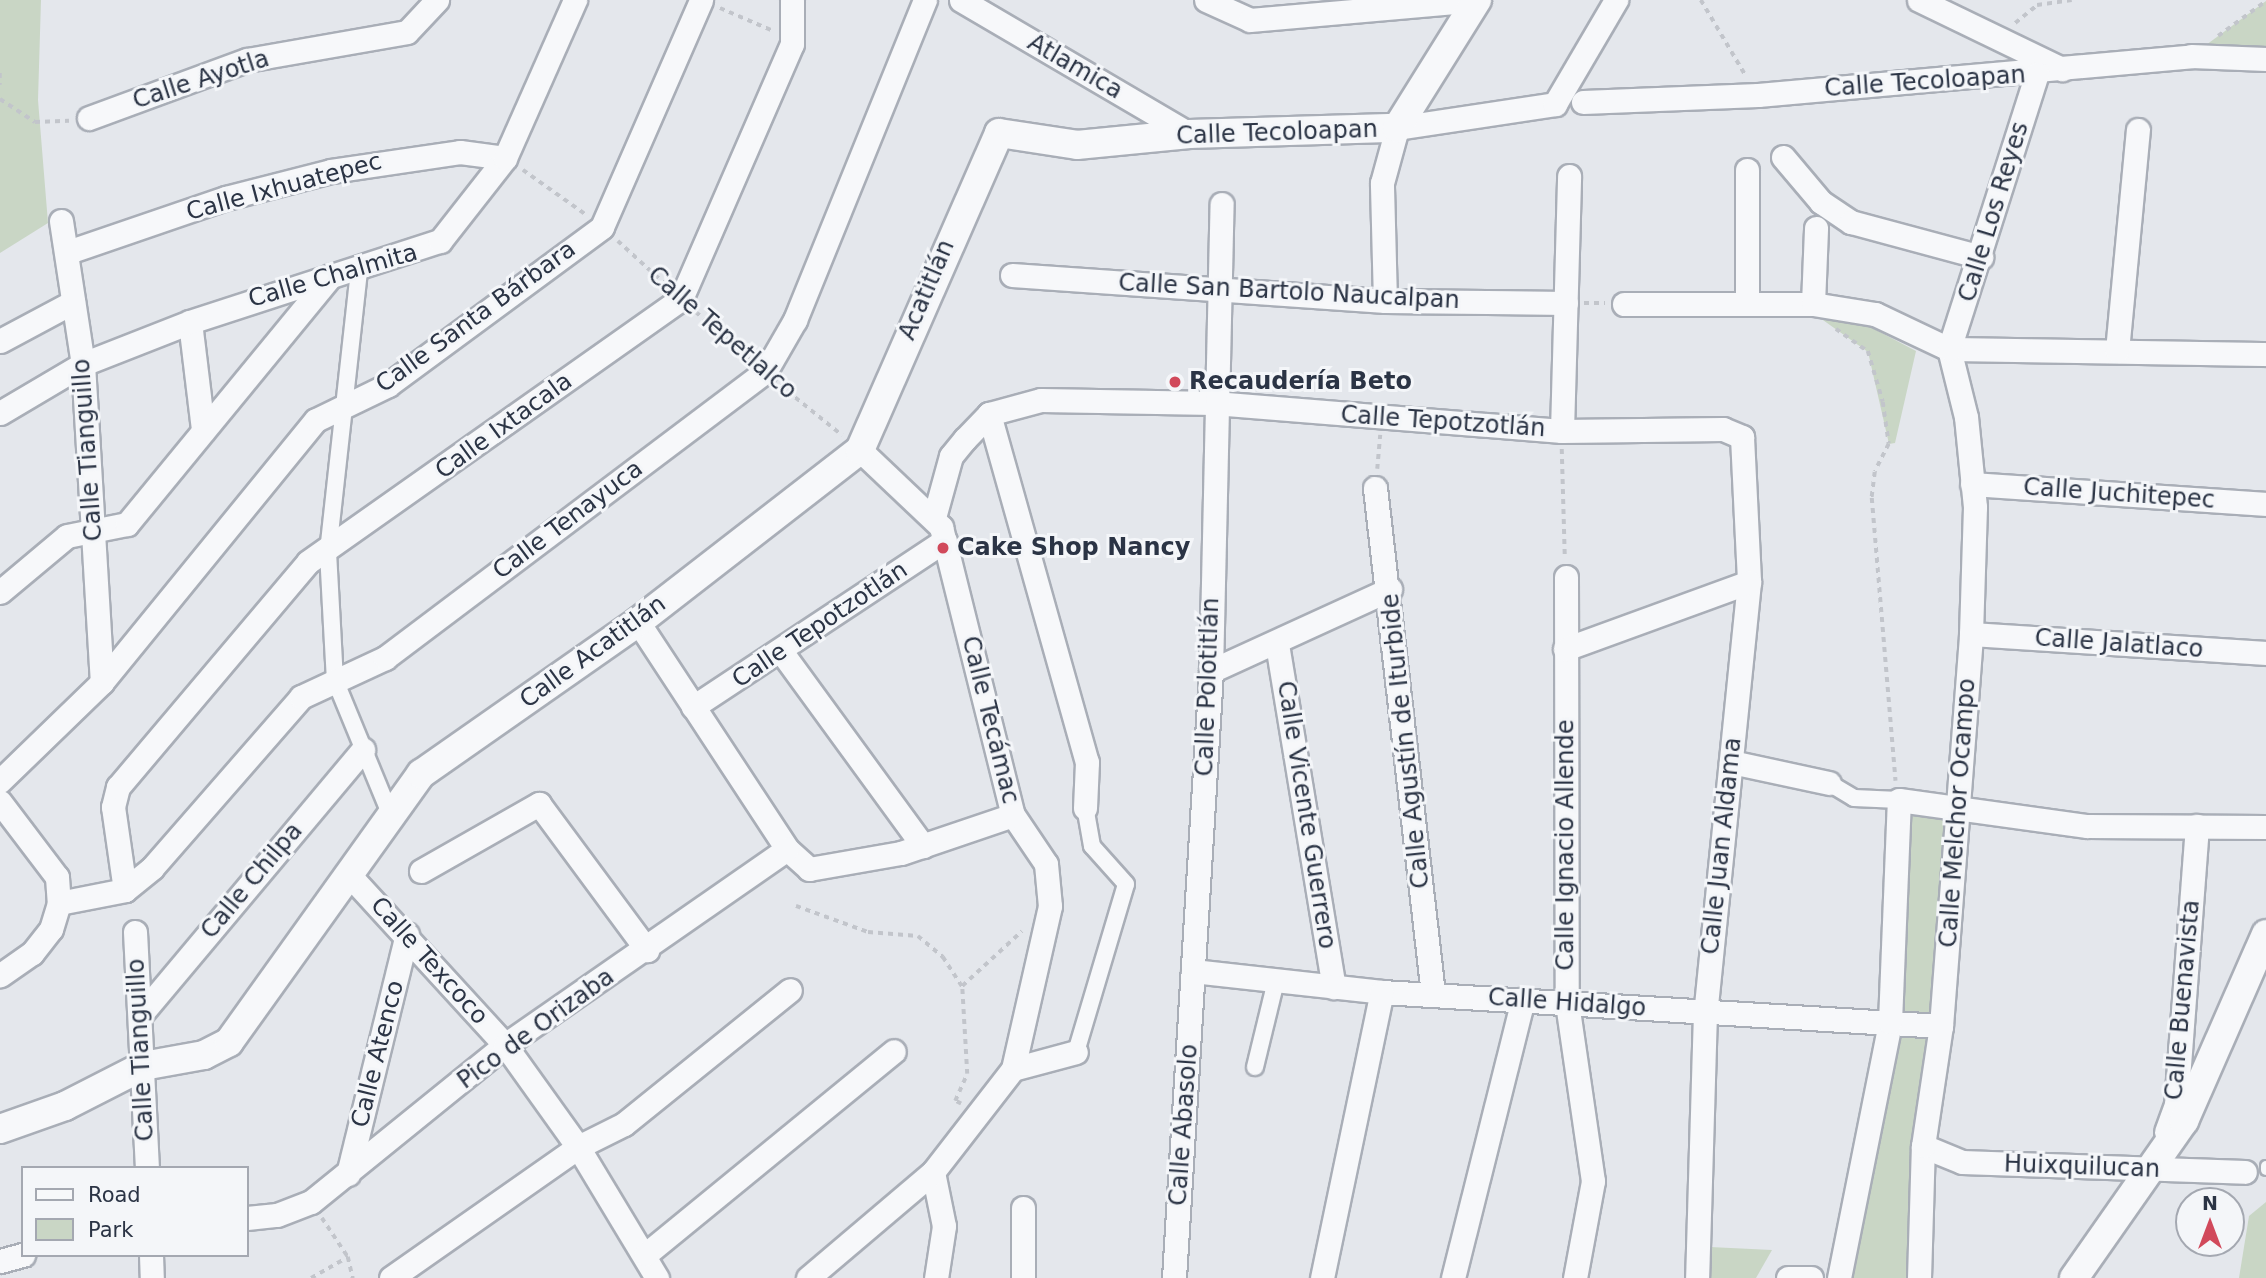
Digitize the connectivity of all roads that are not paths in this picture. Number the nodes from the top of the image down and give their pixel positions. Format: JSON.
{"nodes":[{"id":1,"x":437,"y":0,"type":"edge"},
{"id":2,"x":575,"y":0,"type":"edge"},
{"id":3,"x":792,"y":0,"type":"edge"},
{"id":4,"x":925,"y":0,"type":"edge"},
{"id":5,"x":961,"y":0,"type":"edge"},
{"id":6,"x":1206,"y":0,"type":"edge"},
{"id":7,"x":1477,"y":0,"type":"edge"},
{"id":8,"x":1616,"y":0,"type":"edge"},
{"id":9,"x":1919,"y":0,"type":"edge"},
{"id":10,"x":707,"y":3,"type":"edge"},
{"id":11,"x":2266,"y":59,"type":"edge"},
{"id":12,"x":2062,"y":69,"type":"junction"},
{"id":13,"x":2037,"y":74,"type":"junction"},
{"id":14,"x":1583,"y":102,"type":"dead end"},
{"id":15,"x":89,"y":118,"type":"road end"},
{"id":16,"x":1396,"y":128,"type":"junction"},
{"id":17,"x":2138,"y":130,"type":"dead end"},
{"id":18,"x":999,"y":133,"type":"joint"},
{"id":19,"x":1189,"y":134,"type":"junction"},
{"id":20,"x":1783,"y":157,"type":"dead end"},
{"id":21,"x":505,"y":158,"type":"junction"},
{"id":22,"x":1747,"y":170,"type":"dead end"},
{"id":23,"x":1569,"y":176,"type":"dead end"},
{"id":24,"x":1223,"y":204,"type":"dead end"},
{"id":25,"x":61,"y":221,"type":"dead end"},
{"id":26,"x":1816,"y":228,"type":"dead end"},
{"id":27,"x":68,"y":252,"type":"junction"},
{"id":28,"x":1981,"y":257,"type":"junction"},
{"id":29,"x":359,"y":271,"type":"junction"},
{"id":30,"x":1012,"y":275,"type":"dead end"},
{"id":31,"x":331,"y":276,"type":"junction"},
{"id":32,"x":1224,"y":291,"type":"junction"},
{"id":33,"x":1385,"y":301,"type":"junction"},
{"id":34,"x":72,"y":302,"type":"junction"},
{"id":35,"x":1566,"y":303,"type":"junction"},
{"id":36,"x":1747,"y":303,"type":"junction"},
{"id":37,"x":1624,"y":304,"type":"road end"},
{"id":38,"x":1813,"y":304,"type":"junction"},
{"id":39,"x":190,"y":321,"type":"junction"},
{"id":40,"x":0,"y":341,"type":"edge"},
{"id":41,"x":1949,"y":349,"type":"junction"},
{"id":42,"x":2117,"y":351,"type":"junction"},
{"id":43,"x":2266,"y":354,"type":"edge"},
{"id":44,"x":83,"y":364,"type":"junction"},
{"id":45,"x":349,"y":400,"type":"junction"},
{"id":46,"x":1214,"y":403,"type":"junction"},
{"id":47,"x":0,"y":413,"type":"edge"},
{"id":48,"x":989,"y":414,"type":"junction"},
{"id":49,"x":1723,"y":429,"type":"joint"},
{"id":50,"x":203,"y":430,"type":"junction"},
{"id":51,"x":1562,"y":431,"type":"junction"},
{"id":52,"x":860,"y":450,"type":"junction"},
{"id":53,"x":1972,"y":484,"type":"junction"},
{"id":54,"x":1376,"y":488,"type":"road end"},
{"id":55,"x":2266,"y":504,"type":"edge"},
{"id":56,"x":935,"y":514,"type":"junction"},
{"id":57,"x":95,"y":529,"type":"junction"},
{"id":58,"x":945,"y":540,"type":"junction"},
{"id":59,"x":328,"y":552,"type":"junction"},
{"id":60,"x":1566,"y":577,"type":"road end"},
{"id":61,"x":1749,"y":582,"type":"junction"},
{"id":62,"x":1390,"y":589,"type":"junction"},
{"id":63,"x":0,"y":592,"type":"edge"},
{"id":64,"x":638,"y":622,"type":"junction"},
{"id":65,"x":1971,"y":634,"type":"junction"},
{"id":66,"x":1278,"y":644,"type":"junction"},
{"id":67,"x":1565,"y":649,"type":"junction"},
{"id":68,"x":2266,"y":653,"type":"edge"},
{"id":69,"x":783,"y":654,"type":"junction"},
{"id":70,"x":1211,"y":671,"type":"junction"},
{"id":71,"x":335,"y":680,"type":"junction"},
{"id":72,"x":102,"y":682,"type":"junction"},
{"id":73,"x":693,"y":707,"type":"junction"},
{"id":74,"x":363,"y":750,"type":"junction"},
{"id":75,"x":1731,"y":762,"type":"junction"},
{"id":76,"x":0,"y":783,"type":"edge"},
{"id":77,"x":1829,"y":783,"type":"joint"},
{"id":78,"x":1899,"y":800,"type":"junction"},
{"id":79,"x":1085,"y":808,"type":"joint"},
{"id":80,"x":1959,"y":810,"type":"junction"},
{"id":81,"x":389,"y":811,"type":"junction"},
{"id":82,"x":9,"y":812,"type":"edge"},
{"id":83,"x":1013,"y":815,"type":"junction"},
{"id":84,"x":2197,"y":826,"type":"junction"},
{"id":85,"x":2266,"y":827,"type":"edge"},
{"id":86,"x":923,"y":846,"type":"junction"},
{"id":87,"x":788,"y":849,"type":"junction"},
{"id":88,"x":421,"y":871,"type":"dead end"},
{"id":89,"x":352,"y":878,"type":"junction"},
{"id":90,"x":125,"y":890,"type":"junction"},
{"id":91,"x":59,"y":903,"type":"junction"},
{"id":92,"x":135,"y":932,"type":"dead end"},
{"id":93,"x":2266,"y":933,"type":"edge"},
{"id":94,"x":407,"y":934,"type":"junction"},
{"id":95,"x":647,"y":950,"type":"junction"},
{"id":96,"x":1194,"y":971,"type":"junction"},
{"id":97,"x":0,"y":975,"type":"edge"},
{"id":98,"x":1276,"y":981,"type":"junction"},
{"id":99,"x":1334,"y":986,"type":"junction"},
{"id":100,"x":790,"y":990,"type":"dead end"},
{"id":101,"x":1382,"y":992,"type":"junction"},
{"id":102,"x":1433,"y":994,"type":"junction"},
{"id":103,"x":1522,"y":1000,"type":"junction"},
{"id":104,"x":1567,"y":1003,"type":"junction"},
{"id":105,"x":1705,"y":1012,"type":"junction"},
{"id":106,"x":142,"y":1013,"type":"junction"},
{"id":107,"x":1890,"y":1022,"type":"junction"},
{"id":108,"x":1941,"y":1027,"type":"junction"},
{"id":109,"x":505,"y":1045,"type":"junction"},
{"id":110,"x":894,"y":1051,"type":"dead end"},
{"id":111,"x":1076,"y":1052,"type":"joint"},
{"id":112,"x":143,"y":1066,"type":"junction"},
{"id":113,"x":1255,"y":1067,"type":"dead end"},
{"id":114,"x":1013,"y":1069,"type":"junction"},
{"id":115,"x":0,"y":1129,"type":"edge"},
{"id":116,"x":1923,"y":1146,"type":"junction"},
{"id":117,"x":578,"y":1147,"type":"junction"},
{"id":118,"x":147,"y":1166,"type":"edge"},
{"id":119,"x":2259,"y":1169,"type":"edge"},
{"id":120,"x":2152,"y":1170,"type":"junction"},
{"id":121,"x":933,"y":1172,"type":"junction"},
{"id":122,"x":348,"y":1174,"type":"junction"},
{"id":123,"x":1023,"y":1208,"type":"dead end"},
{"id":124,"x":248,"y":1218,"type":"edge"},
{"id":125,"x":646,"y":1255,"type":"junction"},
{"id":126,"x":21,"y":1256,"type":"edge"},
{"id":127,"x":151,"y":1257,"type":"edge"},
{"id":128,"x":0,"y":1261,"type":"edge"},
{"id":129,"x":152,"y":1278,"type":"edge"},
{"id":130,"x":391,"y":1278,"type":"edge"},
{"id":131,"x":657,"y":1278,"type":"edge"},
{"id":132,"x":808,"y":1278,"type":"edge"},
{"id":133,"x":936,"y":1278,"type":"edge"},
{"id":134,"x":1023,"y":1278,"type":"edge"},
{"id":135,"x":1174,"y":1278,"type":"edge"},
{"id":136,"x":1322,"y":1278,"type":"edge"},
{"id":137,"x":1453,"y":1278,"type":"edge"},
{"id":138,"x":1575,"y":1278,"type":"edge"},
{"id":139,"x":1697,"y":1278,"type":"edge"},
{"id":140,"x":1788,"y":1278,"type":"edge"},
{"id":141,"x":1811,"y":1278,"type":"edge"},
{"id":142,"x":1839,"y":1278,"type":"edge"},
{"id":143,"x":1919,"y":1278,"type":"edge"},
{"id":144,"x":2074,"y":1278,"type":"edge"}],
"edges":[{"from":1,"to":15,"type":"street","name":"Calle Ayotla"},
{"from":2,"to":21,"type":"street","name":"Calle Chalmita"},
{"from":3,"to":59,"type":"street","name":"Calle Ixtacala"},
{"from":4,"to":71,"type":"street","name":"Calle Tenayuca"},
{"from":5,"to":19,"type":"street","name":"Atlamica"},
{"from":6,"to":7,"type":"street"},
{"from":7,"to":16,"type":"street"},
{"from":8,"to":16,"type":"street","name":"Calle Tecoloapan"},
{"from":9,"to":12,"type":"street"},
{"from":10,"to":45,"type":"street","name":"Calle Santa Bárbara"},
{"from":11,"to":12,"type":"street","name":"Calle Tecoloapan"},
{"from":12,"to":13,"type":"street","name":"Calle Tecoloapan"},
{"from":13,"to":14,"type":"street","name":"Calle Tecoloapan"},
{"from":13,"to":28,"type":"street","name":"Calle Los Reyes"},
{"from":16,"to":19,"type":"street","name":"Calle Tecoloapan"},
{"from":16,"to":33,"type":"street"},
{"from":17,"to":42,"type":"street"},
{"from":18,"to":19,"type":"street","name":"Calle Tecoloapan"},
{"from":18,"to":52,"type":"street","name":"Acatitlán"},
{"from":20,"to":28,"type":"street"},
{"from":21,"to":27,"type":"street","name":"Calle Ixhuatepec"},
{"from":21,"to":29,"type":"street","name":"Calle Chalmita"},
{"from":22,"to":36,"type":"street"},
{"from":23,"to":35,"type":"street"},
{"from":24,"to":32,"type":"street","name":"Calle Polotitlán"},
{"from":25,"to":27,"type":"street","name":"Calle Tianguillo"},
{"from":26,"to":38,"type":"street"},
{"from":27,"to":34,"type":"street","name":"Calle Tianguillo"},
{"from":28,"to":41,"type":"street","name":"Calle Los Reyes"},
{"from":29,"to":31,"type":"street","name":"Calle Chalmita"},
{"from":29,"to":45,"type":"street"},
{"from":30,"to":32,"type":"street","name":"Calle San Bartolo Naucalpan"},
{"from":31,"to":39,"type":"street","name":"Calle Chalmita"},
{"from":31,"to":50,"type":"street"},
{"from":32,"to":33,"type":"street","name":"Calle San Bartolo Naucalpan"},
{"from":32,"to":46,"type":"street","name":"Calle Polotitlán"},
{"from":33,"to":35,"type":"street","name":"Calle San Bartolo Naucalpan"},
{"from":34,"to":40,"type":"street"},
{"from":34,"to":44,"type":"street","name":"Calle Tianguillo"},
{"from":35,"to":51,"type":"street"},
{"from":36,"to":37,"type":"street"},
{"from":36,"to":38,"type":"street"},
{"from":38,"to":41,"type":"street"},
{"from":39,"to":44,"type":"street","name":"Calle Chalmita"},
{"from":39,"to":50,"type":"street"},
{"from":41,"to":42,"type":"street"},
{"from":41,"to":53,"type":"street","name":"Calle Melchor Ocampo"},
{"from":42,"to":43,"type":"street"},
{"from":44,"to":47,"type":"street","name":"Calle Chalmita"},
{"from":44,"to":57,"type":"street","name":"Calle Tianguillo"},
{"from":45,"to":59,"type":"street"},
{"from":45,"to":72,"type":"street","name":"Calle Santa Bárbara"},
{"from":46,"to":48,"type":"street","name":"Calle Tepotzotlán"},
{"from":46,"to":51,"type":"street","name":"Calle Tepotzotlán"},
{"from":46,"to":70,"type":"street","name":"Calle Polotitlán"},
{"from":48,"to":56,"type":"street"},
{"from":48,"to":79,"type":"street"},
{"from":49,"to":51,"type":"street","name":"Calle Tepotzotlán"},
{"from":49,"to":61,"type":"street","name":"Calle Juan Aldama"},
{"from":50,"to":57,"type":"street"},
{"from":52,"to":56,"type":"street"},
{"from":52,"to":64,"type":"street","name":"Calle Acatitlán"},
{"from":53,"to":55,"type":"street","name":"Calle Juchitepec"},
{"from":53,"to":65,"type":"street","name":"Calle Melchor Ocampo"},
{"from":54,"to":62,"type":"street","name":"Calle Agustín de Iturbide"},
{"from":56,"to":58,"type":"street","name":"Calle Tecámac"},
{"from":57,"to":63,"type":"street"},
{"from":57,"to":72,"type":"street","name":"Calle Tianguillo"},
{"from":58,"to":69,"type":"street","name":"Calle Tepotzotlán"},
{"from":58,"to":83,"type":"street","name":"Calle Tecámac"},
{"from":59,"to":71,"type":"street"},
{"from":59,"to":90,"type":"street","name":"Calle Ixtacala"},
{"from":60,"to":67,"type":"street","name":"Calle Ignacio Allende"},
{"from":61,"to":67,"type":"street"},
{"from":61,"to":75,"type":"street","name":"Calle Juan Aldama"},
{"from":62,"to":66,"type":"street"},
{"from":62,"to":102,"type":"street","name":"Calle Agustín de Iturbide"},
{"from":64,"to":73,"type":"street","name":"Calle Tecámac"},
{"from":64,"to":81,"type":"street","name":"Calle Acatitlán"},
{"from":65,"to":68,"type":"street","name":"Calle Jalatlaco"},
{"from":65,"to":80,"type":"street","name":"Calle Melchor Ocampo"},
{"from":66,"to":70,"type":"street"},
{"from":66,"to":99,"type":"street","name":"Calle Vicente Guerrero"},
{"from":67,"to":104,"type":"street","name":"Calle Ignacio Allende"},
{"from":69,"to":73,"type":"street","name":"Calle Tepotzotlán"},
{"from":69,"to":86,"type":"street"},
{"from":70,"to":96,"type":"street","name":"Calle Polotitlán"},
{"from":71,"to":74,"type":"street"},
{"from":71,"to":90,"type":"street","name":"Calle Tenayuca"},
{"from":72,"to":76,"type":"street","name":"Calle Santa Bárbara"},
{"from":73,"to":87,"type":"street","name":"Calle Tecámac"},
{"from":74,"to":81,"type":"street"},
{"from":74,"to":106,"type":"street","name":"Calle Chilpa"},
{"from":75,"to":77,"type":"street"},
{"from":75,"to":105,"type":"street","name":"Calle Juan Aldama"},
{"from":76,"to":82,"type":"street"},
{"from":77,"to":78,"type":"street"},
{"from":78,"to":80,"type":"street"},
{"from":78,"to":107,"type":"street"},
{"from":79,"to":111,"type":"street"},
{"from":80,"to":84,"type":"street"},
{"from":80,"to":108,"type":"street","name":"Calle Melchor Ocampo"},
{"from":81,"to":89,"type":"street","name":"Calle Acatitlán"},
{"from":82,"to":91,"type":"street"},
{"from":83,"to":86,"type":"street","name":"Calle Tecámac"},
{"from":83,"to":114,"type":"street"},
{"from":84,"to":85,"type":"street"},
{"from":84,"to":120,"type":"street","name":"Calle Buenavista"},
{"from":86,"to":87,"type":"street","name":"Calle Tecámac"},
{"from":87,"to":95,"type":"street","name":"Pico de Orizaba"},
{"from":88,"to":95,"type":"street"},
{"from":89,"to":94,"type":"street","name":"Calle Texcoco"},
{"from":89,"to":112,"type":"street","name":"Calle Acatitlán"},
{"from":90,"to":91,"type":"street","name":"Calle Tenayuca"},
{"from":91,"to":97,"type":"street"},
{"from":92,"to":106,"type":"street","name":"Calle Tianguillo"},
{"from":93,"to":120,"type":"street"},
{"from":94,"to":109,"type":"street","name":"Calle Texcoco"},
{"from":94,"to":122,"type":"street","name":"Calle Atenco"},
{"from":95,"to":109,"type":"street","name":"Pico de Orizaba"},
{"from":96,"to":98,"type":"street","name":"Calle Hidalgo"},
{"from":96,"to":135,"type":"street","name":"Calle Abasolo"},
{"from":98,"to":99,"type":"street","name":"Calle Hidalgo"},
{"from":98,"to":113,"type":"street"},
{"from":99,"to":101,"type":"street","name":"Calle Hidalgo"},
{"from":100,"to":117,"type":"street"},
{"from":101,"to":102,"type":"street","name":"Calle Hidalgo"},
{"from":101,"to":136,"type":"street"},
{"from":102,"to":103,"type":"street","name":"Calle Hidalgo"},
{"from":103,"to":104,"type":"street","name":"Calle Hidalgo"},
{"from":103,"to":137,"type":"street"},
{"from":104,"to":105,"type":"street","name":"Calle Hidalgo"},
{"from":104,"to":138,"type":"street","name":"Calle Ignacio Allende"},
{"from":105,"to":107,"type":"street","name":"Calle Hidalgo"},
{"from":105,"to":139,"type":"street","name":"Calle Juan Aldama"},
{"from":106,"to":112,"type":"street","name":"Calle Tianguillo"},
{"from":107,"to":108,"type":"street","name":"Calle Hidalgo"},
{"from":107,"to":142,"type":"street"},
{"from":108,"to":116,"type":"street","name":"Calle Melchor Ocampo"},
{"from":109,"to":117,"type":"street","name":"Calle Texcoco"},
{"from":109,"to":122,"type":"street","name":"Pico de Orizaba"},
{"from":110,"to":125,"type":"street"},
{"from":111,"to":114,"type":"street"},
{"from":112,"to":115,"type":"street","name":"Calle Acatitlán"},
{"from":112,"to":118,"type":"street","name":"Calle Tianguillo"},
{"from":114,"to":121,"type":"street"},
{"from":116,"to":120,"type":"street","name":"Huixquilucan"},
{"from":116,"to":143,"type":"street","name":"Calle Melchor Ocampo"},
{"from":117,"to":125,"type":"street","name":"Calle Texcoco"},
{"from":117,"to":130,"type":"street"},
{"from":119,"to":120,"type":"street","name":"Huixquilucan"},
{"from":120,"to":144,"type":"street"},
{"from":121,"to":132,"type":"street"},
{"from":121,"to":133,"type":"street"},
{"from":122,"to":124,"type":"street","name":"Pico de Orizaba"},
{"from":123,"to":134,"type":"street"},
{"from":125,"to":131,"type":"street","name":"Calle Texcoco"},
{"from":126,"to":128,"type":"street"},
{"from":127,"to":129,"type":"street"},
{"from":140,"to":141,"type":"street"}]}
